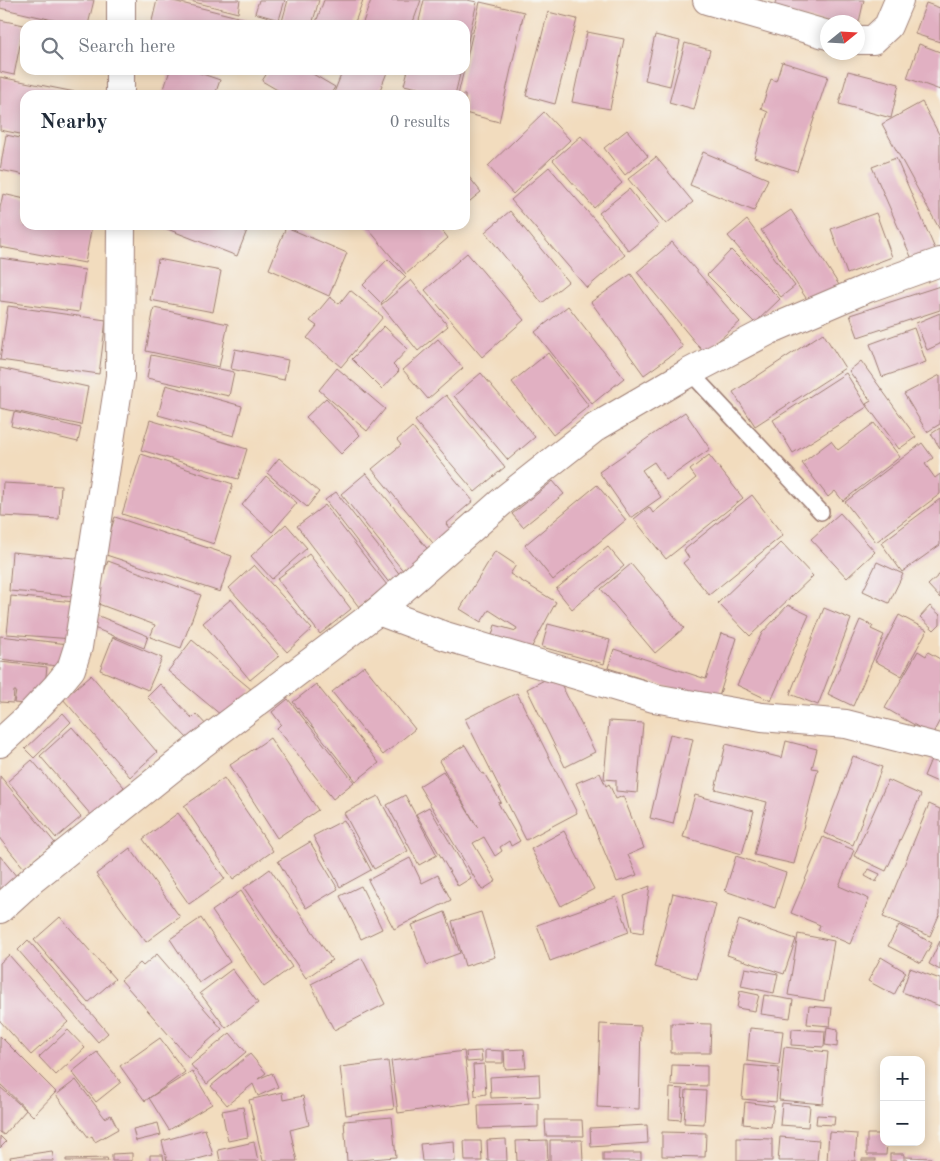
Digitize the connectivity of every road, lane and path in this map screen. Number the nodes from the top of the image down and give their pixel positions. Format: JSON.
{"nodes":[{"id":1,"x":121,"y":0,"type":"edge"},
{"id":2,"x":707,"y":0,"type":"edge"},
{"id":3,"x":899,"y":0,"type":"edge"},
{"id":4,"x":121,"y":20,"type":"edge"},
{"id":5,"x":820,"y":33,"type":"edge"},
{"id":6,"x":865,"y":40,"type":"edge"},
{"id":7,"x":120,"y":75,"type":"edge"},
{"id":8,"x":120,"y":90,"type":"edge"},
{"id":9,"x":122,"y":230,"type":"edge"},
{"id":10,"x":940,"y":262,"type":"edge"},
{"id":11,"x":690,"y":372,"type":"junction"},
{"id":12,"x":821,"y":512,"type":"dead end"},
{"id":13,"x":378,"y":611,"type":"junction"},
{"id":14,"x":0,"y":743,"type":"edge"},
{"id":15,"x":940,"y":748,"type":"edge"},
{"id":16,"x":0,"y":909,"type":"edge"}],
"edges":[{"from":1,"to":4,"type":"street"},
{"from":2,"to":5,"type":"street"},
{"from":3,"to":6,"type":"street"},
{"from":7,"to":8,"type":"street"},
{"from":9,"to":14,"type":"street"},
{"from":10,"to":11,"type":"street"},
{"from":11,"to":12,"type":"lane"},
{"from":11,"to":13,"type":"street"},
{"from":13,"to":15,"type":"street"},
{"from":13,"to":16,"type":"street"}]}
